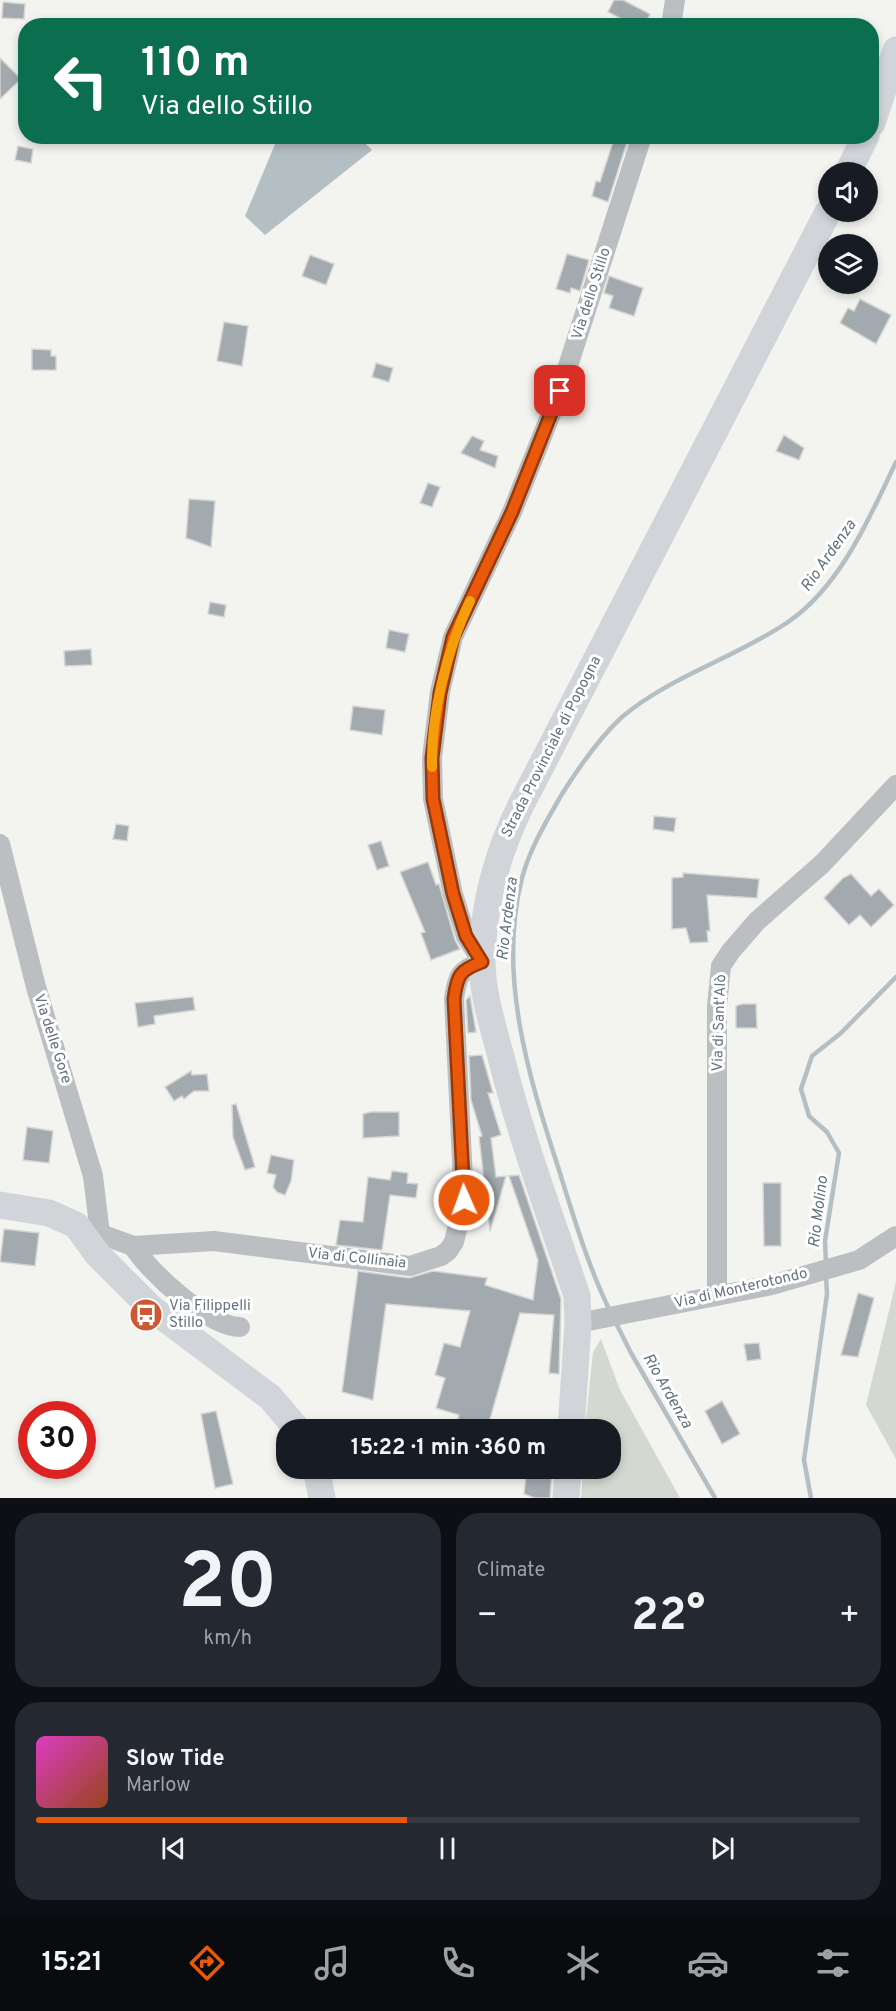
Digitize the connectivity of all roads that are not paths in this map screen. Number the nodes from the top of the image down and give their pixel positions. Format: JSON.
{"nodes":[{"id":1,"x":675,"y":0,"type":"edge"},
{"id":2,"x":672,"y":18,"type":"edge"},
{"id":3,"x":896,"y":50,"type":"edge"},
{"id":4,"x":879,"y":102,"type":"edge"},
{"id":5,"x":639,"y":144,"type":"edge"},
{"id":6,"x":862,"y":144,"type":"edge"},
{"id":7,"x":853,"y":162,"type":"edge"},
{"id":8,"x":823,"y":222,"type":"edge"},
{"id":9,"x":896,"y":785,"type":"edge"},
{"id":10,"x":0,"y":844,"type":"edge"},
{"id":11,"x":482,"y":962,"type":"junction"},
{"id":12,"x":0,"y":1204,"type":"edge"},
{"id":13,"x":88,"y":1230,"type":"junction"},
{"id":14,"x":896,"y":1236,"type":"edge"},
{"id":15,"x":133,"y":1246,"type":"junction"},
{"id":16,"x":717,"y":1296,"type":"junction"},
{"id":17,"x":591,"y":1321,"type":"junction"},
{"id":18,"x":240,"y":1327,"type":"dead end"},
{"id":19,"x":289,"y":1419,"type":"edge"},
{"id":20,"x":572,"y":1419,"type":"edge"},
{"id":21,"x":318,"y":1479,"type":"edge"},
{"id":22,"x":567,"y":1479,"type":"edge"},
{"id":23,"x":322,"y":1498,"type":"edge"},
{"id":24,"x":566,"y":1498,"type":"edge"}],
"edges":[{"from":1,"to":2,"type":"street"},
{"from":3,"to":4,"type":"main road"},
{"from":5,"to":11,"type":"street","name":"Via dello Stillo"},
{"from":6,"to":7,"type":"main road"},
{"from":8,"to":11,"type":"main road","name":"Strada Provinciale di Popogna"},
{"from":9,"to":16,"type":"street","name":"Via di Sant'Alò"},
{"from":10,"to":13,"type":"street","name":"Via delle Gore"},
{"from":11,"to":15,"type":"street","name":"Via di Collinaia"},
{"from":11,"to":17,"type":"main road","name":"Strada Provinciale di Popogna"},
{"from":12,"to":13,"type":"main road","name":"Via di Collinaia"},
{"from":13,"to":15,"type":"street","name":"Via di Collinaia"},
{"from":13,"to":19,"type":"main road"},
{"from":14,"to":16,"type":"street","name":"Via di Monterotondo"},
{"from":15,"to":18,"type":"street"},
{"from":16,"to":17,"type":"street","name":"Via di Monterotondo"},
{"from":17,"to":20,"type":"main road","name":"Strada Provinciale di Popogna"},
{"from":21,"to":23,"type":"main road"},
{"from":22,"to":24,"type":"main road"}]}
